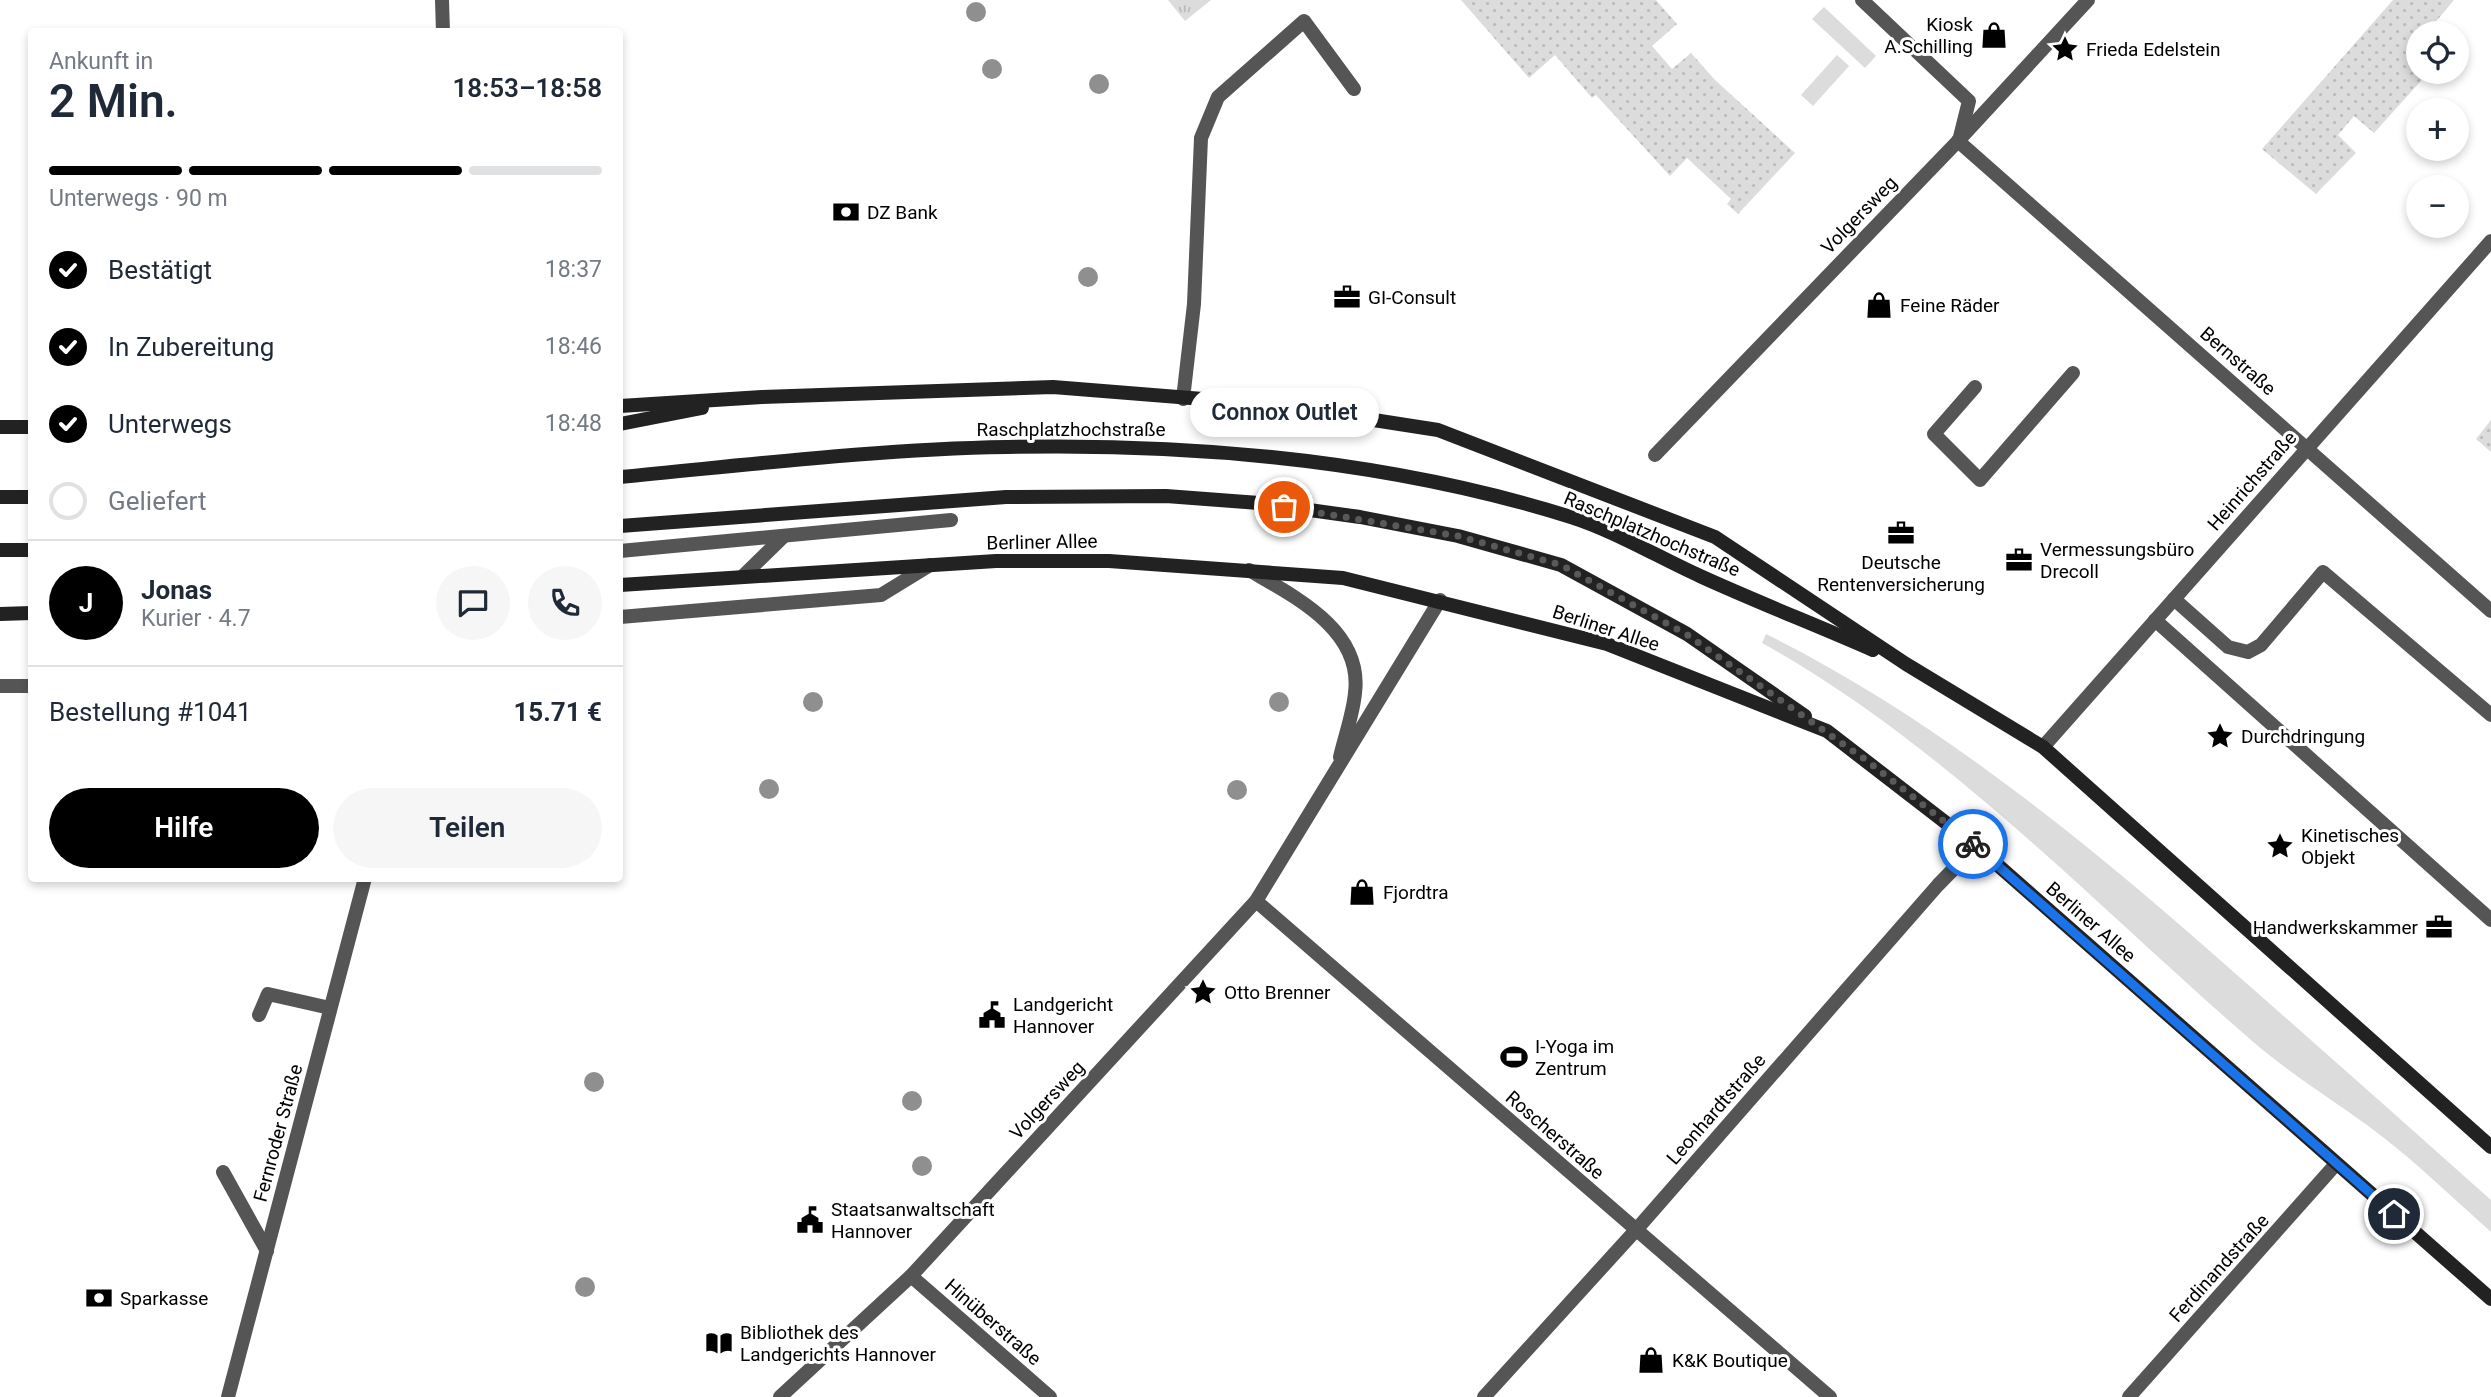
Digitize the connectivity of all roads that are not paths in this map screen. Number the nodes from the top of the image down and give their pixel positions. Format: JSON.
{"nodes":[{"id":1,"x":442,"y":0,"type":"edge"},
{"id":2,"x":1862,"y":0,"type":"edge"},
{"id":3,"x":2088,"y":0,"type":"edge"},
{"id":4,"x":443,"y":28,"type":"edge"},
{"id":5,"x":1354,"y":89,"type":"dead end"},
{"id":6,"x":1958,"y":141,"type":"junction"},
{"id":7,"x":2491,"y":241,"type":"edge"},
{"id":8,"x":2073,"y":373,"type":"dead end"},
{"id":9,"x":1975,"y":387,"type":"dead end"},
{"id":10,"x":762,"y":397,"type":"junction"},
{"id":11,"x":1183,"y":399,"type":"junction"},
{"id":12,"x":623,"y":406,"type":"edge"},
{"id":13,"x":623,"y":423,"type":"edge"},
{"id":14,"x":0,"y":427,"type":"edge"},
{"id":15,"x":28,"y":427,"type":"edge"},
{"id":16,"x":2307,"y":448,"type":"junction"},
{"id":17,"x":1655,"y":455,"type":"dead end"},
{"id":18,"x":623,"y":477,"type":"edge"},
{"id":19,"x":0,"y":496,"type":"edge"},
{"id":20,"x":28,"y":497,"type":"edge"},
{"id":21,"x":951,"y":520,"type":"dead end"},
{"id":22,"x":623,"y":526,"type":"edge"},
{"id":23,"x":783,"y":537,"type":"junction"},
{"id":24,"x":0,"y":550,"type":"edge"},
{"id":25,"x":28,"y":550,"type":"edge"},
{"id":26,"x":623,"y":551,"type":"edge"},
{"id":27,"x":930,"y":565,"type":"junction"},
{"id":28,"x":1248,"y":569,"type":"junction"},
{"id":29,"x":742,"y":576,"type":"junction"},
{"id":30,"x":623,"y":585,"type":"edge"},
{"id":31,"x":2174,"y":599,"type":"junction"},
{"id":32,"x":1440,"y":600,"type":"junction"},
{"id":33,"x":2491,"y":611,"type":"edge"},
{"id":34,"x":28,"y":613,"type":"edge"},
{"id":35,"x":0,"y":614,"type":"edge"},
{"id":36,"x":623,"y":617,"type":"edge"},
{"id":37,"x":2155,"y":620,"type":"junction"},
{"id":38,"x":1906,"y":664,"type":"junction"},
{"id":39,"x":0,"y":686,"type":"edge"},
{"id":40,"x":28,"y":686,"type":"edge"},
{"id":41,"x":2491,"y":715,"type":"edge"},
{"id":42,"x":1826,"y":731,"type":"junction"},
{"id":43,"x":2043,"y":747,"type":"junction"},
{"id":44,"x":1337,"y":770,"type":"junction"},
{"id":45,"x":1976,"y":846,"type":"junction"},
{"id":46,"x":364,"y":882,"type":"edge"},
{"id":47,"x":1256,"y":901,"type":"junction"},
{"id":48,"x":2491,"y":920,"type":"edge"},
{"id":49,"x":330,"y":1008,"type":"junction"},
{"id":50,"x":259,"y":1015,"type":"dead end"},
{"id":51,"x":2491,"y":1147,"type":"edge"},
{"id":52,"x":2336,"y":1164,"type":"junction"},
{"id":53,"x":223,"y":1172,"type":"dead end"},
{"id":54,"x":1636,"y":1230,"type":"junction"},
{"id":55,"x":267,"y":1251,"type":"junction"},
{"id":56,"x":911,"y":1276,"type":"junction"},
{"id":57,"x":2491,"y":1299,"type":"edge"},
{"id":58,"x":228,"y":1397,"type":"edge"},
{"id":59,"x":780,"y":1397,"type":"edge"},
{"id":60,"x":1050,"y":1397,"type":"edge"},
{"id":61,"x":1484,"y":1397,"type":"edge"},
{"id":62,"x":1830,"y":1397,"type":"edge"},
{"id":63,"x":2129,"y":1397,"type":"edge"}],
"edges":[{"from":1,"to":4,"type":"street"},
{"from":2,"to":6,"type":"street"},
{"from":3,"to":6,"type":"street","name":"Volgersweg"},
{"from":5,"to":11,"type":"street"},
{"from":6,"to":16,"type":"street","name":"Bernstraße"},
{"from":6,"to":17,"type":"street","name":"Volgersweg"},
{"from":7,"to":16,"type":"street","name":"Heinrichstraße"},
{"from":8,"to":9,"type":"street"},
{"from":10,"to":11,"type":"main road"},
{"from":10,"to":12,"type":"main road"},
{"from":10,"to":13,"type":"main road"},
{"from":11,"to":38,"type":"main road"},
{"from":14,"to":15,"type":"main road"},
{"from":16,"to":31,"type":"street","name":"Heinrichstraße"},
{"from":16,"to":33,"type":"street","name":"Bernstraße"},
{"from":18,"to":38,"type":"main road","name":"Raschplatzhochstraße"},
{"from":19,"to":20,"type":"main road"},
{"from":21,"to":23,"type":"street"},
{"from":22,"to":42,"type":"main road"},
{"from":23,"to":26,"type":"street"},
{"from":23,"to":29,"type":"street"},
{"from":24,"to":25,"type":"main road"},
{"from":27,"to":28,"type":"main road","name":"Berliner Allee"},
{"from":27,"to":29,"type":"main road","name":"Berliner Allee"},
{"from":27,"to":36,"type":"street"},
{"from":28,"to":32,"type":"main road","name":"Berliner Allee"},
{"from":28,"to":44,"type":"street","name":"Volgersweg"},
{"from":29,"to":30,"type":"main road","name":"Berliner Allee"},
{"from":31,"to":37,"type":"street","name":"Heinrichstraße"},
{"from":31,"to":41,"type":"street"},
{"from":32,"to":42,"type":"main road","name":"Berliner Allee"},
{"from":32,"to":44,"type":"street","name":"Volgersweg"},
{"from":34,"to":35,"type":"main road"},
{"from":37,"to":43,"type":"street","name":"Heinrichstraße"},
{"from":37,"to":48,"type":"street"},
{"from":38,"to":43,"type":"main road"},
{"from":39,"to":40,"type":"street"},
{"from":42,"to":45,"type":"main road","name":"Berliner Allee"},
{"from":43,"to":51,"type":"main road"},
{"from":44,"to":47,"type":"street","name":"Volgersweg"},
{"from":45,"to":52,"type":"main road","name":"Berliner Allee"},
{"from":45,"to":54,"type":"street","name":"Leonhardtstraße"},
{"from":46,"to":49,"type":"street","name":"Fernroder Straße"},
{"from":47,"to":54,"type":"street","name":"Roscherstraße"},
{"from":47,"to":56,"type":"street","name":"Volgersweg"},
{"from":49,"to":50,"type":"street"},
{"from":49,"to":55,"type":"street","name":"Fernroder Straße"},
{"from":52,"to":57,"type":"main road","name":"Berliner Allee"},
{"from":52,"to":63,"type":"street","name":"Ferdinandstraße"},
{"from":53,"to":55,"type":"street"},
{"from":54,"to":61,"type":"street","name":"Leonhardtstraße"},
{"from":54,"to":62,"type":"street","name":"Roscherstraße"},
{"from":55,"to":58,"type":"street","name":"Fernroder Straße"},
{"from":56,"to":59,"type":"street","name":"Volgersweg"},
{"from":56,"to":60,"type":"street","name":"Hinüberstraße"}]}
